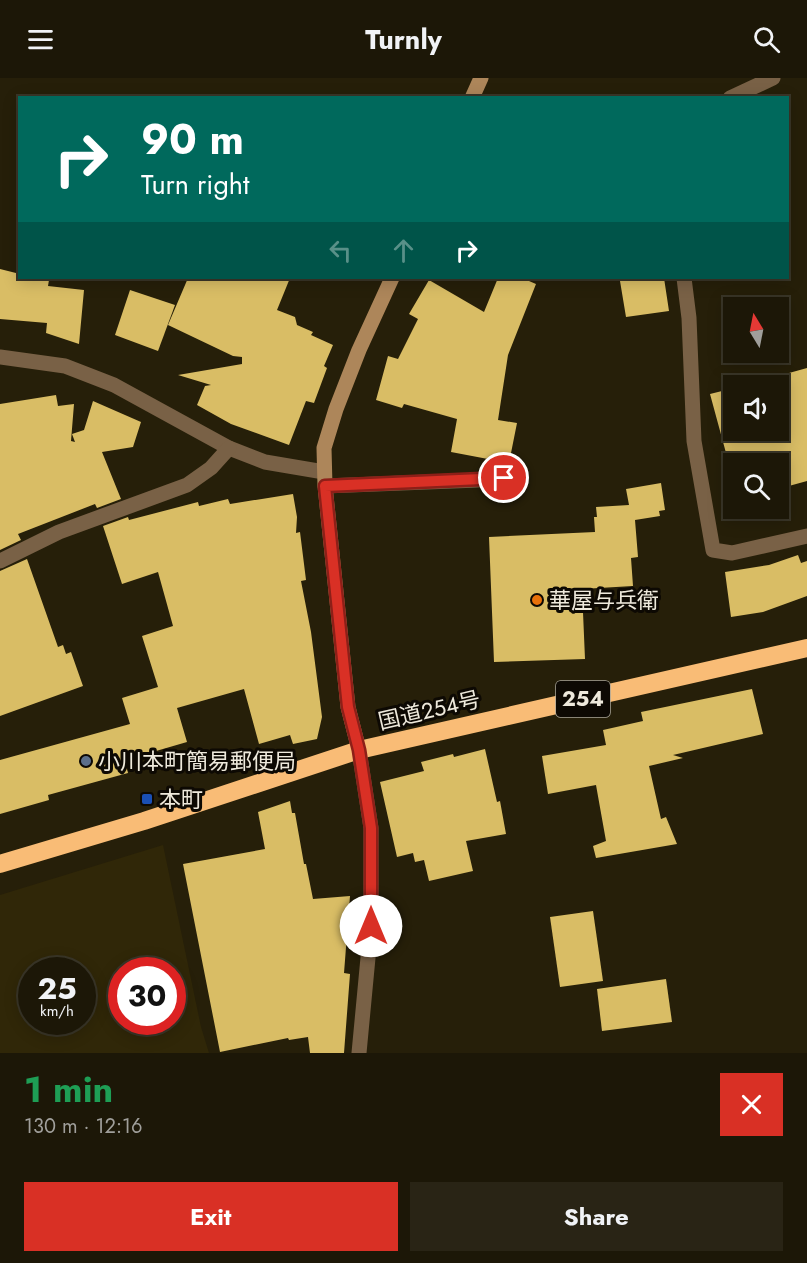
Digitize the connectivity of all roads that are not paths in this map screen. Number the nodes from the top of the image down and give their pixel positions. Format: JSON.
{"nodes":[{"id":1,"x":481,"y":78,"type":"edge"},
{"id":2,"x":773,"y":78,"type":"edge"},
{"id":3,"x":473,"y":96,"type":"edge"},
{"id":4,"x":734,"y":96,"type":"edge"},
{"id":5,"x":392,"y":279,"type":"edge"},
{"id":6,"x":684,"y":279,"type":"edge"},
{"id":7,"x":0,"y":357,"type":"edge"},
{"id":8,"x":229,"y":448,"type":"junction"},
{"id":9,"x":504,"y":478,"type":"dead end"},
{"id":10,"x":325,"y":479,"type":"junction"},
{"id":11,"x":807,"y":536,"type":"edge"},
{"id":12,"x":0,"y":561,"type":"edge"},
{"id":13,"x":807,"y":648,"type":"edge"},
{"id":14,"x":359,"y":750,"type":"junction"},
{"id":15,"x":0,"y":864,"type":"edge"},
{"id":16,"x":359,"y":1053,"type":"edge"}],
"edges":[{"from":1,"to":3,"type":"street"},
{"from":2,"to":4,"type":"street"},
{"from":5,"to":10,"type":"street"},
{"from":6,"to":11,"type":"street"},
{"from":7,"to":8,"type":"street"},
{"from":8,"to":10,"type":"street"},
{"from":8,"to":12,"type":"street"},
{"from":9,"to":10,"type":"street"},
{"from":10,"to":14,"type":"street"},
{"from":13,"to":14,"type":"highway","name":"国道254号","number":"254"},
{"from":14,"to":15,"type":"highway","name":"国道254号","number":"254"},
{"from":14,"to":16,"type":"street"}]}
